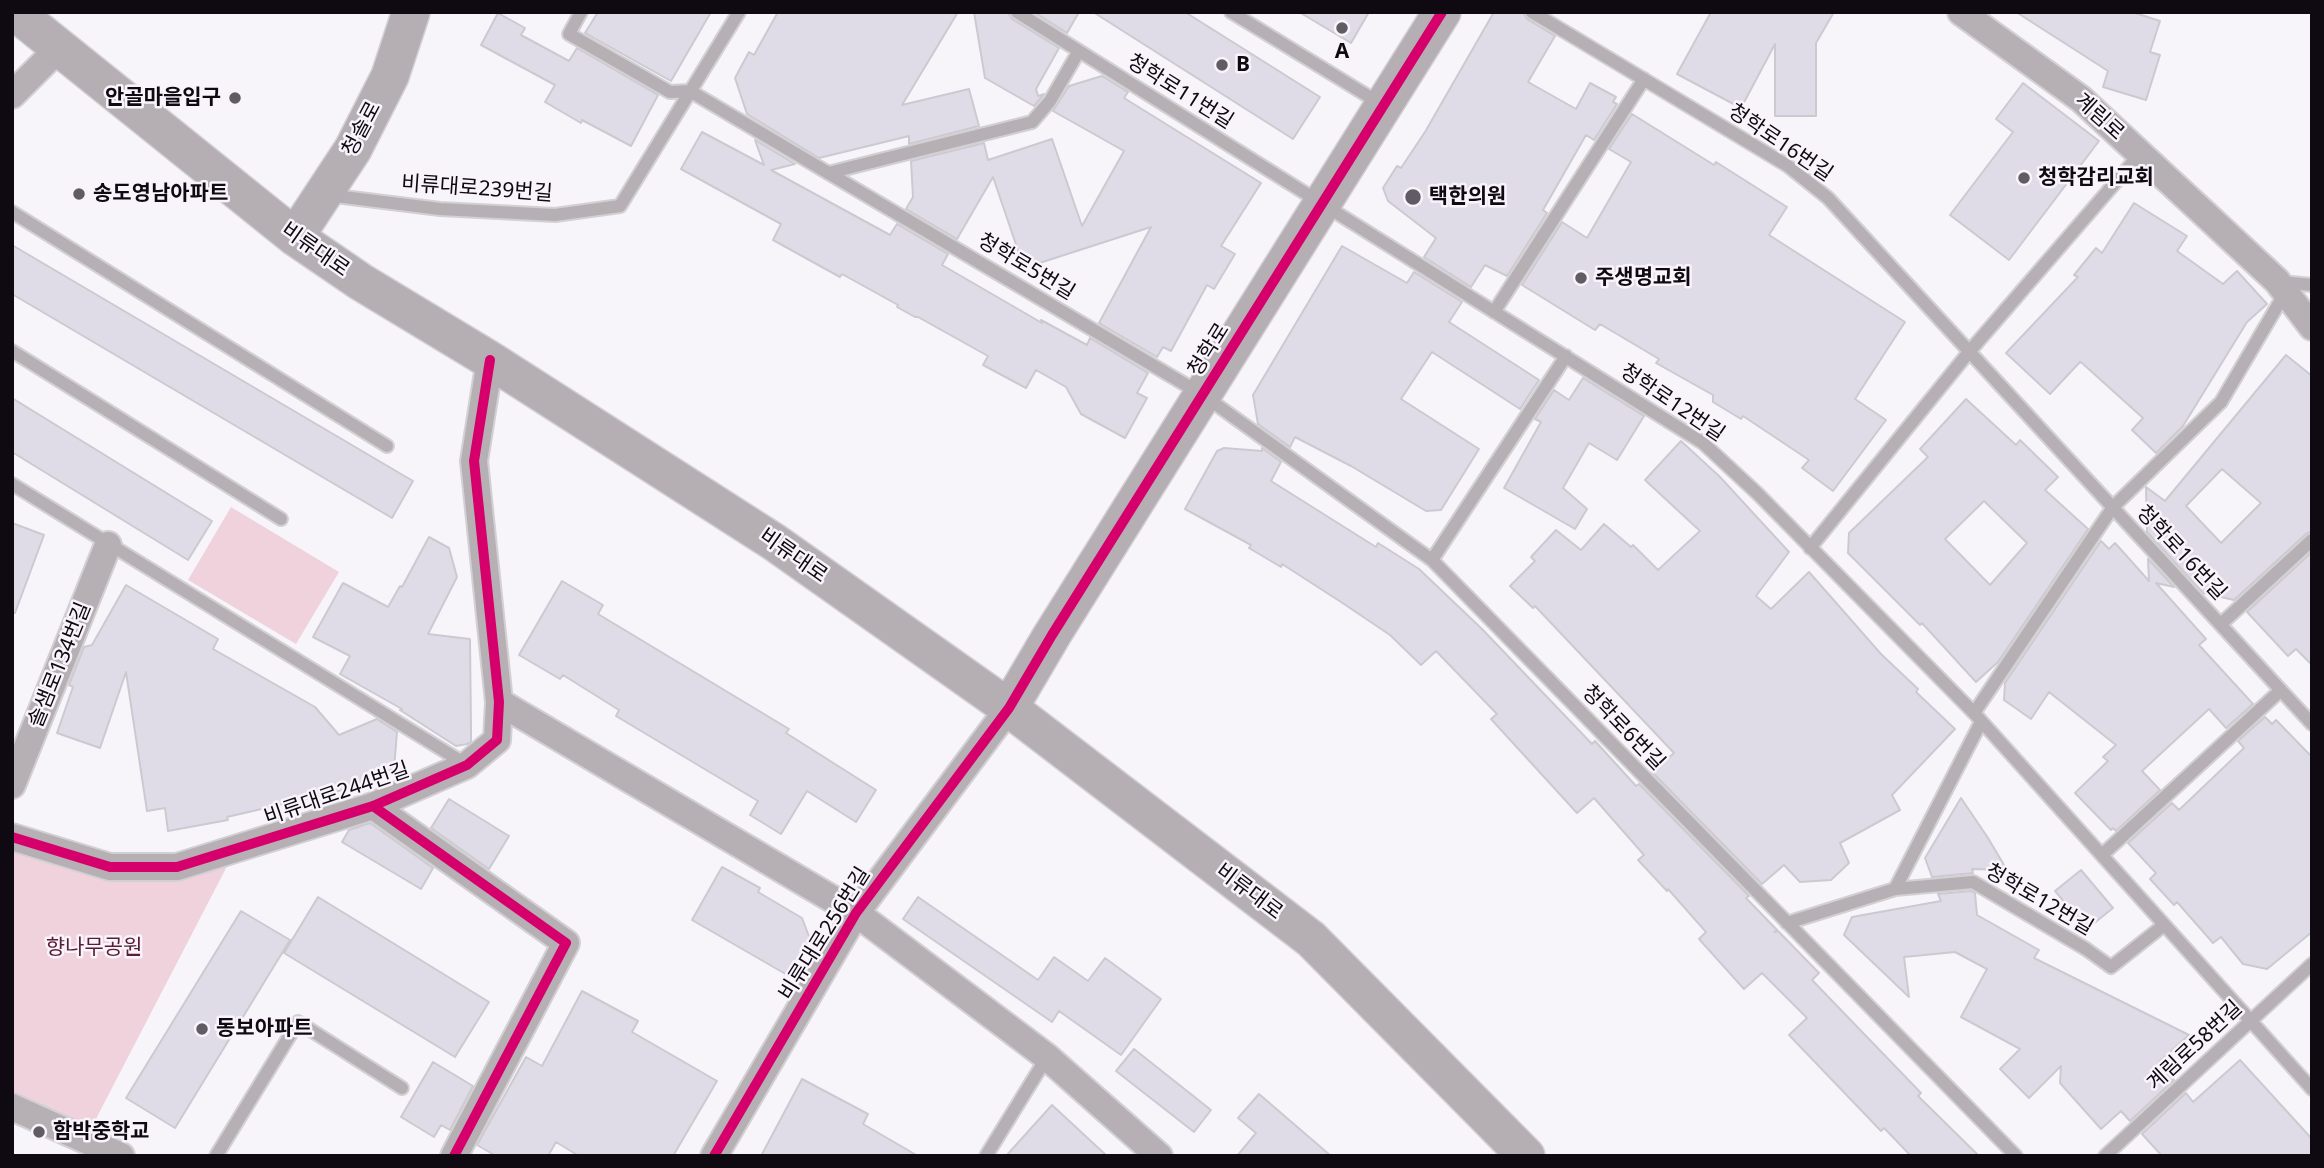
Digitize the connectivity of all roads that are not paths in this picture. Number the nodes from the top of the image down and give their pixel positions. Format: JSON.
{"nodes":[{"id":1,"x":15,"y":12,"type":"edge"},
{"id":2,"x":411,"y":12,"type":"edge"},
{"id":3,"x":581,"y":12,"type":"edge"},
{"id":4,"x":739,"y":12,"type":"edge"},
{"id":5,"x":1017,"y":12,"type":"edge"},
{"id":6,"x":1231,"y":12,"type":"edge"},
{"id":7,"x":1442,"y":12,"type":"edge"},
{"id":8,"x":1532,"y":12,"type":"edge"},
{"id":9,"x":1961,"y":12,"type":"edge"},
{"id":10,"x":59,"y":48,"type":"junction"},
{"id":11,"x":1079,"y":51,"type":"junction"},
{"id":12,"x":1644,"y":79,"type":"junction"},
{"id":13,"x":690,"y":91,"type":"junction"},
{"id":14,"x":12,"y":94,"type":"edge"},
{"id":15,"x":1384,"y":106,"type":"junction"},
{"id":16,"x":2140,"y":154,"type":"junction"},
{"id":17,"x":828,"y":173,"type":"junction"},
{"id":18,"x":323,"y":195,"type":"junction"},
{"id":19,"x":1323,"y":204,"type":"junction"},
{"id":20,"x":12,"y":212,"type":"edge"},
{"id":21,"x":295,"y":237,"type":"junction"},
{"id":22,"x":2312,"y":285,"type":"edge"},
{"id":23,"x":2281,"y":287,"type":"junction"},
{"id":24,"x":1494,"y":312,"type":"junction"},
{"id":25,"x":2312,"y":327,"type":"edge"},
{"id":26,"x":12,"y":351,"type":"edge"},
{"id":27,"x":1969,"y":352,"type":"junction"},
{"id":28,"x":1566,"y":356,"type":"junction"},
{"id":29,"x":490,"y":360,"type":"junction"},
{"id":30,"x":1203,"y":395,"type":"junction"},
{"id":31,"x":387,"y":446,"type":"dead end"},
{"id":32,"x":12,"y":484,"type":"edge"},
{"id":33,"x":2113,"y":507,"type":"junction"},
{"id":34,"x":281,"y":519,"type":"dead end"},
{"id":35,"x":2312,"y":540,"type":"edge"},
{"id":36,"x":108,"y":544,"type":"junction"},
{"id":37,"x":1810,"y":548,"type":"junction"},
{"id":38,"x":1432,"y":561,"type":"junction"},
{"id":39,"x":2221,"y":624,"type":"junction"},
{"id":40,"x":2281,"y":690,"type":"junction"},
{"id":41,"x":499,"y":702,"type":"junction"},
{"id":42,"x":1009,"y":709,"type":"junction"},
{"id":43,"x":1978,"y":718,"type":"junction"},
{"id":44,"x":2312,"y":724,"type":"edge"},
{"id":45,"x":467,"y":765,"type":"junction"},
{"id":46,"x":12,"y":785,"type":"edge"},
{"id":47,"x":373,"y":806,"type":"junction"},
{"id":48,"x":12,"y":837,"type":"edge"},
{"id":49,"x":2102,"y":855,"type":"junction"},
{"id":50,"x":1895,"y":889,"type":"junction"},
{"id":51,"x":856,"y":913,"type":"junction"},
{"id":52,"x":1787,"y":923,"type":"junction"},
{"id":53,"x":2164,"y":925,"type":"junction"},
{"id":54,"x":2312,"y":964,"type":"edge"},
{"id":55,"x":2250,"y":1020,"type":"junction"},
{"id":56,"x":1047,"y":1057,"type":"junction"},
{"id":57,"x":402,"y":1088,"type":"dead end"},
{"id":58,"x":2312,"y":1089,"type":"edge"},
{"id":59,"x":12,"y":1107,"type":"edge"},
{"id":60,"x":121,"y":1156,"type":"edge"},
{"id":61,"x":216,"y":1156,"type":"edge"},
{"id":62,"x":454,"y":1156,"type":"edge"},
{"id":63,"x":715,"y":1156,"type":"edge"},
{"id":64,"x":986,"y":1156,"type":"edge"},
{"id":65,"x":1159,"y":1156,"type":"edge"},
{"id":66,"x":1526,"y":1156,"type":"edge"},
{"id":67,"x":2016,"y":1156,"type":"edge"},
{"id":68,"x":2105,"y":1156,"type":"edge"}],
"edges":[{"from":1,"to":10,"type":"main road","name":"비류대로"},
{"from":2,"to":18,"type":"main road","name":"청솔로"},
{"from":3,"to":13,"type":"lane"},
{"from":4,"to":13,"type":"lane","name":"비류대로239번길"},
{"from":5,"to":11,"type":"lane","name":"청학로11번길"},
{"from":6,"to":15,"type":"lane"},
{"from":7,"to":15,"type":"main road","name":"청학로"},
{"from":8,"to":12,"type":"lane","name":"청학로16번길"},
{"from":9,"to":16,"type":"street","name":"계림로"},
{"from":10,"to":14,"type":"street"},
{"from":10,"to":21,"type":"main road","name":"비류대로"},
{"from":11,"to":17,"type":"lane"},
{"from":11,"to":19,"type":"lane","name":"청학로11번길"},
{"from":12,"to":24,"type":"lane"},
{"from":12,"to":27,"type":"lane","name":"청학로16번길"},
{"from":13,"to":17,"type":"lane","name":"청학로5번길"},
{"from":13,"to":18,"type":"lane","name":"비류대로239번길"},
{"from":15,"to":19,"type":"main road","name":"청학로"},
{"from":16,"to":23,"type":"street","name":"계림로"},
{"from":16,"to":27,"type":"lane"},
{"from":17,"to":30,"type":"lane","name":"청학로5번길"},
{"from":18,"to":21,"type":"main road","name":"청솔로"},
{"from":19,"to":24,"type":"lane","name":"청학로12번길"},
{"from":19,"to":30,"type":"main road","name":"청학로"},
{"from":20,"to":31,"type":"lane"},
{"from":21,"to":29,"type":"main road","name":"비류대로"},
{"from":22,"to":23,"type":"lane"},
{"from":23,"to":25,"type":"street","name":"계림로"},
{"from":23,"to":33,"type":"lane","name":"청학로16번길"},
{"from":24,"to":28,"type":"lane","name":"청학로12번길"},
{"from":26,"to":34,"type":"lane"},
{"from":27,"to":33,"type":"lane","name":"청학로16번길"},
{"from":27,"to":37,"type":"lane"},
{"from":28,"to":37,"type":"lane","name":"청학로12번길"},
{"from":28,"to":38,"type":"lane"},
{"from":29,"to":41,"type":"street","name":"비류대로244번길"},
{"from":29,"to":42,"type":"main road","name":"비류대로"},
{"from":30,"to":38,"type":"lane","name":"청학로6번길"},
{"from":30,"to":42,"type":"main road","name":"청학로"},
{"from":32,"to":36,"type":"lane","name":"비류대로244번길"},
{"from":33,"to":39,"type":"lane","name":"청학로16번길"},
{"from":33,"to":43,"type":"lane"},
{"from":35,"to":39,"type":"lane","name":"청학로16번길"},
{"from":36,"to":45,"type":"lane","name":"비류대로244번길"},
{"from":36,"to":46,"type":"street","name":"솔샘로134번길"},
{"from":37,"to":43,"type":"lane","name":"청학로12번길"},
{"from":38,"to":52,"type":"lane","name":"청학로6번길"},
{"from":39,"to":40,"type":"lane","name":"청학로16번길"},
{"from":40,"to":44,"type":"lane","name":"청학로16번길"},
{"from":40,"to":49,"type":"lane"},
{"from":41,"to":45,"type":"street","name":"비류대로244번길"},
{"from":41,"to":51,"type":"street","name":"비류대로256번길"},
{"from":42,"to":51,"type":"street","name":"비류대로256번길"},
{"from":42,"to":66,"type":"main road","name":"비류대로"},
{"from":43,"to":49,"type":"lane","name":"청학로12번길"},
{"from":43,"to":50,"type":"lane"},
{"from":45,"to":47,"type":"street","name":"비류대로244번길"},
{"from":47,"to":48,"type":"street","name":"비류대로244번길"},
{"from":47,"to":62,"type":"street"},
{"from":49,"to":53,"type":"lane","name":"청학로12번길"},
{"from":50,"to":52,"type":"lane"},
{"from":50,"to":53,"type":"lane","name":"청학로12번길"},
{"from":51,"to":56,"type":"street","name":"비류대로256번길"},
{"from":51,"to":63,"type":"street","name":"비류대로256번길"},
{"from":52,"to":67,"type":"lane","name":"청학로6번길"},
{"from":53,"to":55,"type":"lane","name":"청학로12번길"},
{"from":54,"to":55,"type":"lane","name":"계림로58번길"},
{"from":55,"to":58,"type":"lane","name":"청학로12번길"},
{"from":55,"to":68,"type":"lane","name":"계림로58번길"},
{"from":56,"to":64,"type":"lane"},
{"from":56,"to":65,"type":"street","name":"비류대로256번길"},
{"from":57,"to":61,"type":"lane"},
{"from":59,"to":60,"type":"street"}]}
